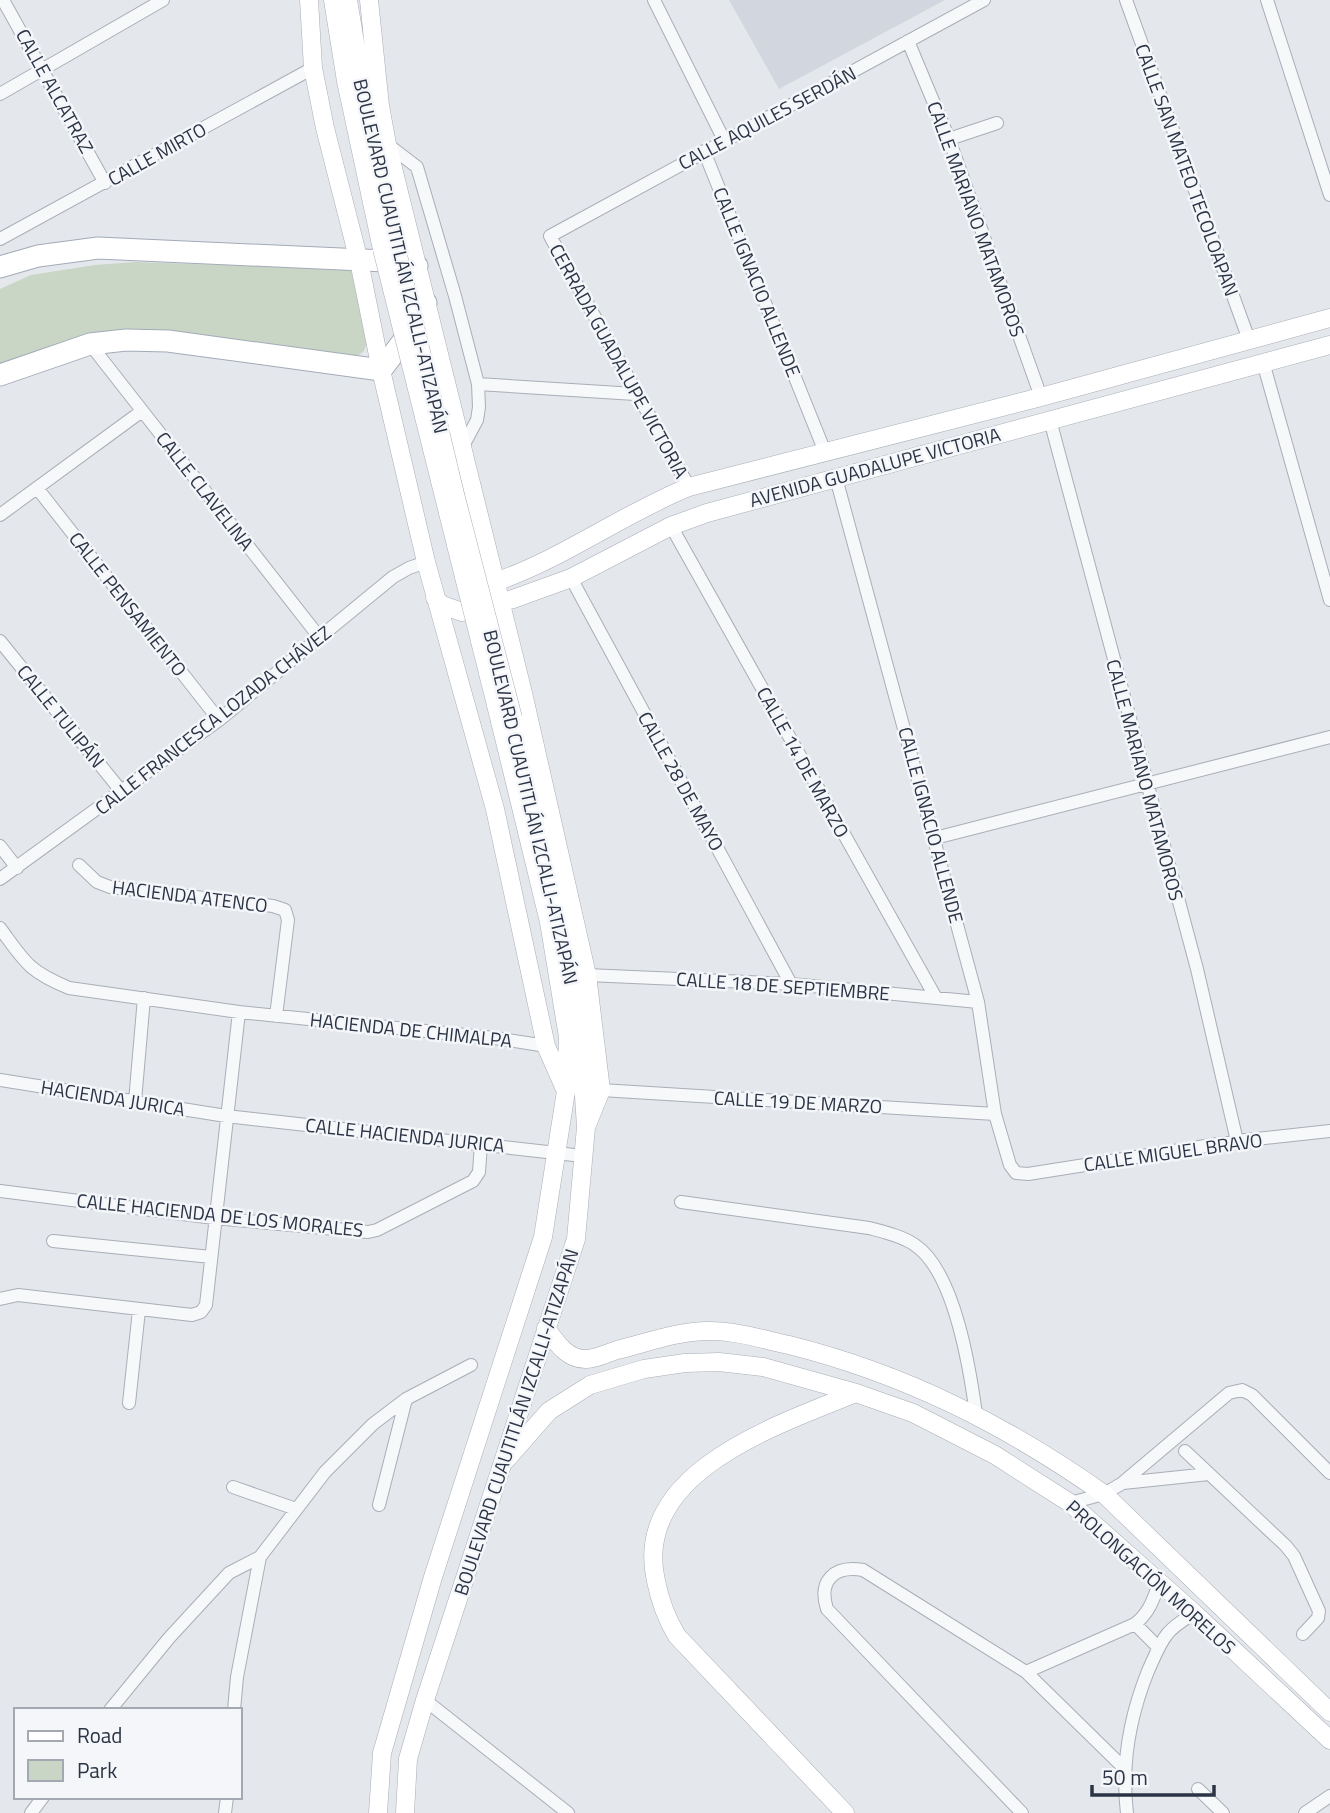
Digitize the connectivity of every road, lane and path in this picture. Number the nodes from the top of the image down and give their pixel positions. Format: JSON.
{"nodes":[{"id":1,"x":4,"y":0,"type":"edge"},
{"id":2,"x":163,"y":0,"type":"edge"},
{"id":3,"x":309,"y":0,"type":"edge"},
{"id":4,"x":333,"y":0,"type":"edge"},
{"id":5,"x":348,"y":0,"type":"edge"},
{"id":6,"x":369,"y":0,"type":"edge"},
{"id":7,"x":654,"y":0,"type":"edge"},
{"id":8,"x":984,"y":0,"type":"edge"},
{"id":9,"x":1126,"y":0,"type":"edge"},
{"id":10,"x":1267,"y":0,"type":"edge"},
{"id":11,"x":908,"y":41,"type":"junction"},
{"id":12,"x":313,"y":68,"type":"junction"},
{"id":13,"x":43,"y":71,"type":"junction"},
{"id":14,"x":0,"y":94,"type":"edge"},
{"id":15,"x":997,"y":124,"type":"dead end"},
{"id":16,"x":949,"y":139,"type":"junction"},
{"id":17,"x":724,"y":140,"type":"junction"},
{"id":18,"x":387,"y":144,"type":"junction"},
{"id":19,"x":704,"y":151,"type":"junction"},
{"id":20,"x":105,"y":183,"type":"junction"},
{"id":21,"x":1330,"y":195,"type":"edge"},
{"id":22,"x":550,"y":236,"type":"joint"},
{"id":23,"x":0,"y":239,"type":"edge"},
{"id":24,"x":359,"y":261,"type":"junction"},
{"id":25,"x":417,"y":266,"type":"junction"},
{"id":26,"x":0,"y":267,"type":"edge"},
{"id":27,"x":426,"y":303,"type":"junction"},
{"id":28,"x":1330,"y":318,"type":"edge"},
{"id":29,"x":1249,"y":340,"type":"junction"},
{"id":30,"x":90,"y":344,"type":"junction"},
{"id":31,"x":1330,"y":345,"type":"edge"},
{"id":32,"x":1263,"y":362,"type":"junction"},
{"id":33,"x":381,"y":370,"type":"junction"},
{"id":34,"x":0,"y":375,"type":"edge"},
{"id":35,"x":478,"y":384,"type":"junction"},
{"id":36,"x":635,"y":394,"type":"junction"},
{"id":37,"x":1041,"y":397,"type":"junction"},
{"id":38,"x":142,"y":411,"type":"junction"},
{"id":39,"x":1050,"y":420,"type":"junction"},
{"id":40,"x":462,"y":448,"type":"junction"},
{"id":41,"x":825,"y":452,"type":"junction"},
{"id":42,"x":836,"y":478,"type":"junction"},
{"id":43,"x":689,"y":487,"type":"junction"},
{"id":44,"x":37,"y":488,"type":"junction"},
{"id":45,"x":0,"y":515,"type":"edge"},
{"id":46,"x":671,"y":526,"type":"junction"},
{"id":47,"x":426,"y":562,"type":"junction"},
{"id":48,"x":571,"y":578,"type":"junction"},
{"id":49,"x":495,"y":582,"type":"junction"},
{"id":50,"x":435,"y":597,"type":"junction"},
{"id":51,"x":1330,"y":600,"type":"edge"},
{"id":52,"x":500,"y":602,"type":"junction"},
{"id":53,"x":320,"y":638,"type":"junction"},
{"id":54,"x":0,"y":641,"type":"edge"},
{"id":55,"x":219,"y":720,"type":"junction"},
{"id":56,"x":1330,"y":737,"type":"edge"},
{"id":57,"x":1146,"y":784,"type":"junction"},
{"id":58,"x":122,"y":792,"type":"junction"},
{"id":59,"x":935,"y":838,"type":"junction"},
{"id":60,"x":0,"y":846,"type":"edge"},
{"id":61,"x":79,"y":865,"type":"dead end"},
{"id":62,"x":17,"y":868,"type":"junction"},
{"id":63,"x":0,"y":879,"type":"edge"},
{"id":64,"x":0,"y":928,"type":"edge"},
{"id":65,"x":587,"y":975,"type":"junction"},
{"id":66,"x":792,"y":984,"type":"junction"},
{"id":67,"x":144,"y":998,"type":"junction"},
{"id":68,"x":936,"y":998,"type":"junction"},
{"id":69,"x":978,"y":1002,"type":"junction"},
{"id":70,"x":239,"y":1012,"type":"junction"},
{"id":71,"x":276,"y":1016,"type":"junction"},
{"id":72,"x":574,"y":1036,"type":"junction"},
{"id":73,"x":546,"y":1046,"type":"junction"},
{"id":74,"x":0,"y":1080,"type":"edge"},
{"id":75,"x":601,"y":1090,"type":"junction"},
{"id":76,"x":566,"y":1091,"type":"junction"},
{"id":77,"x":135,"y":1101,"type":"junction"},
{"id":78,"x":995,"y":1114,"type":"junction"},
{"id":79,"x":226,"y":1116,"type":"junction"},
{"id":80,"x":586,"y":1127,"type":"junction"},
{"id":81,"x":1330,"y":1131,"type":"edge"},
{"id":82,"x":1237,"y":1141,"type":"junction"},
{"id":83,"x":481,"y":1143,"type":"junction"},
{"id":84,"x":556,"y":1152,"type":"junction"},
{"id":85,"x":583,"y":1156,"type":"junction"},
{"id":86,"x":1016,"y":1173,"type":"joint"},
{"id":87,"x":0,"y":1191,"type":"edge"},
{"id":88,"x":681,"y":1202,"type":"dead end"},
{"id":89,"x":214,"y":1218,"type":"junction"},
{"id":90,"x":53,"y":1241,"type":"dead end"},
{"id":91,"x":211,"y":1257,"type":"junction"},
{"id":92,"x":0,"y":1299,"type":"edge"},
{"id":93,"x":139,"y":1310,"type":"junction"},
{"id":94,"x":546,"y":1328,"type":"junction"},
{"id":95,"x":471,"y":1365,"type":"dead end"},
{"id":96,"x":856,"y":1393,"type":"junction"},
{"id":97,"x":406,"y":1399,"type":"junction"},
{"id":98,"x":129,"y":1403,"type":"dead end"},
{"id":99,"x":976,"y":1414,"type":"junction"},
{"id":100,"x":1185,"y":1451,"type":"dead end"},
{"id":101,"x":500,"y":1467,"type":"junction"},
{"id":102,"x":1330,"y":1473,"type":"edge"},
{"id":103,"x":1209,"y":1474,"type":"junction"},
{"id":104,"x":1121,"y":1483,"type":"junction"},
{"id":105,"x":233,"y":1487,"type":"dead end"},
{"id":106,"x":1104,"y":1494,"type":"junction"},
{"id":107,"x":1070,"y":1503,"type":"junction"},
{"id":108,"x":379,"y":1504,"type":"dead end"},
{"id":109,"x":296,"y":1509,"type":"junction"},
{"id":110,"x":260,"y":1557,"type":"junction"},
{"id":111,"x":1160,"y":1584,"type":"junction"},
{"id":112,"x":1194,"y":1613,"type":"junction"},
{"id":113,"x":1135,"y":1624,"type":"junction"},
{"id":114,"x":1303,"y":1634,"type":"dead end"},
{"id":115,"x":1158,"y":1647,"type":"junction"},
{"id":116,"x":1026,"y":1672,"type":"junction"},
{"id":117,"x":425,"y":1700,"type":"junction"},
{"id":118,"x":112,"y":1708,"type":"edge"},
{"id":119,"x":234,"y":1708,"type":"edge"},
{"id":120,"x":1330,"y":1712,"type":"edge"},
{"id":121,"x":1330,"y":1740,"type":"edge"},
{"id":122,"x":1125,"y":1769,"type":"junction"},
{"id":123,"x":1198,"y":1789,"type":"dead end"},
{"id":124,"x":1330,"y":1796,"type":"edge"},
{"id":125,"x":378,"y":1813,"type":"edge"},
{"id":126,"x":405,"y":1813,"type":"edge"},
{"id":127,"x":568,"y":1813,"type":"edge"},
{"id":128,"x":845,"y":1813,"type":"edge"},
{"id":129,"x":1023,"y":1813,"type":"edge"},
{"id":130,"x":1127,"y":1813,"type":"edge"},
{"id":131,"x":1223,"y":1813,"type":"edge"},
{"id":132,"x":1306,"y":1813,"type":"edge"}],
"edges":[{"from":1,"to":13,"type":"street","name":"CALLE ALCATRAZ"},
{"from":2,"to":13,"type":"street"},
{"from":3,"to":12,"type":"main road"},
{"from":4,"to":72,"type":"main road","name":"BOULEVARD CUAUTITLÁN IZCALLI-ATIZAPÁN","bridge":true},
{"from":5,"to":72,"type":"main road","name":"BOULEVARD CUAUTITLÁN IZCALLI-ATIZAPÁN","bridge":true},
{"from":6,"to":18,"type":"main road"},
{"from":7,"to":17,"type":"street"},
{"from":8,"to":11,"type":"street","name":"CALLE AQUILES SERDÁN"},
{"from":9,"to":29,"type":"street","name":"CALLE SAN MATEO TECOLOAPAN"},
{"from":10,"to":21,"type":"street"},
{"from":11,"to":16,"type":"street","name":"CALLE MARIANO MATAMOROS"},
{"from":11,"to":17,"type":"street","name":"CALLE AQUILES SERDÁN"},
{"from":12,"to":20,"type":"street","name":"CALLE MIRTO"},
{"from":12,"to":24,"type":"main road"},
{"from":13,"to":14,"type":"street"},
{"from":13,"to":20,"type":"street","name":"CALLE ALCATRAZ"},
{"from":15,"to":16,"type":"street"},
{"from":16,"to":37,"type":"street","name":"CALLE MARIANO MATAMOROS"},
{"from":17,"to":19,"type":"street","name":"CALLE AQUILES SERDÁN"},
{"from":18,"to":25,"type":"main road"},
{"from":18,"to":35,"type":"street"},
{"from":19,"to":22,"type":"street","name":"CALLE AQUILES SERDÁN"},
{"from":19,"to":41,"type":"street","name":"CALLE IGNACIO ALLENDE"},
{"from":20,"to":23,"type":"street","name":"CALLE MIRTO"},
{"from":22,"to":36,"type":"street","name":"CERRADA GUADALUPE VICTORIA"},
{"from":24,"to":25,"type":"main road"},
{"from":24,"to":26,"type":"main road"},
{"from":24,"to":33,"type":"main road"},
{"from":25,"to":27,"type":"main road"},
{"from":27,"to":33,"type":"main road"},
{"from":27,"to":40,"type":"main road"},
{"from":28,"to":29,"type":"main road","name":"AVENIDA GUADALUPE VICTORIA"},
{"from":29,"to":37,"type":"main road","name":"AVENIDA GUADALUPE VICTORIA"},
{"from":30,"to":33,"type":"main road"},
{"from":30,"to":34,"type":"main road"},
{"from":30,"to":38,"type":"street","name":"CALLE CLAVELINA"},
{"from":31,"to":32,"type":"main road","name":"AVENIDA GUADALUPE VICTORIA"},
{"from":32,"to":39,"type":"main road","name":"AVENIDA GUADALUPE VICTORIA"},
{"from":32,"to":51,"type":"street"},
{"from":33,"to":47,"type":"main road"},
{"from":35,"to":36,"type":"street"},
{"from":35,"to":40,"type":"street"},
{"from":36,"to":43,"type":"street","name":"CERRADA GUADALUPE VICTORIA"},
{"from":37,"to":41,"type":"main road","name":"AVENIDA GUADALUPE VICTORIA"},
{"from":38,"to":44,"type":"street"},
{"from":38,"to":53,"type":"street","name":"CALLE CLAVELINA"},
{"from":39,"to":42,"type":"main road","name":"AVENIDA GUADALUPE VICTORIA"},
{"from":39,"to":57,"type":"street","name":"CALLE MARIANO MATAMOROS"},
{"from":40,"to":49,"type":"main road"},
{"from":41,"to":43,"type":"main road","name":"AVENIDA GUADALUPE VICTORIA"},
{"from":42,"to":46,"type":"main road","name":"AVENIDA GUADALUPE VICTORIA"},
{"from":42,"to":59,"type":"street","name":"CALLE IGNACIO ALLENDE"},
{"from":43,"to":49,"type":"main road","name":"AVENIDA GUADALUPE VICTORIA"},
{"from":44,"to":45,"type":"street"},
{"from":44,"to":55,"type":"street","name":"CALLE PENSAMIENTO"},
{"from":46,"to":48,"type":"main road","name":"AVENIDA GUADALUPE VICTORIA"},
{"from":46,"to":68,"type":"street","name":"CALLE 14 DE MARZO"},
{"from":47,"to":50,"type":"main road"},
{"from":47,"to":53,"type":"street","name":"CALLE FRANCESCA LOZADA CHÁVEZ"},
{"from":48,"to":52,"type":"main road","name":"AVENIDA GUADALUPE VICTORIA"},
{"from":48,"to":66,"type":"street","name":"CALLE 28 DE MAYO"},
{"from":49,"to":52,"type":"main road"},
{"from":50,"to":52,"type":"main road","name":"AVENIDA GUADALUPE VICTORIA"},
{"from":50,"to":73,"type":"main road"},
{"from":52,"to":65,"type":"main road"},
{"from":53,"to":55,"type":"street","name":"CALLE FRANCESCA LOZADA CHÁVEZ"},
{"from":54,"to":58,"type":"street","name":"CALLE TULIPÁN"},
{"from":55,"to":58,"type":"street","name":"CALLE FRANCESCA LOZADA CHÁVEZ"},
{"from":56,"to":57,"type":"street"},
{"from":57,"to":59,"type":"street"},
{"from":57,"to":82,"type":"street","name":"CALLE MARIANO MATAMOROS"},
{"from":58,"to":62,"type":"street","name":"CALLE FRANCESCA LOZADA CHÁVEZ"},
{"from":59,"to":69,"type":"street","name":"CALLE IGNACIO ALLENDE"},
{"from":60,"to":62,"type":"street"},
{"from":61,"to":71,"type":"street","name":"HACIENDA ATENCO"},
{"from":62,"to":63,"type":"street","name":"CALLE FRANCESCA LOZADA CHÁVEZ"},
{"from":64,"to":67,"type":"street","name":"HACIENDA DE CHIMALPA"},
{"from":65,"to":66,"type":"street","name":"CALLE 18 DE SEPTIEMBRE"},
{"from":65,"to":75,"type":"main road"},
{"from":66,"to":68,"type":"street","name":"CALLE 18 DE SEPTIEMBRE"},
{"from":67,"to":70,"type":"street","name":"HACIENDA DE CHIMALPA"},
{"from":67,"to":77,"type":"street"},
{"from":68,"to":69,"type":"street","name":"CALLE 18 DE SEPTIEMBRE"},
{"from":69,"to":78,"type":"street","name":"CALLE IGNACIO ALLENDE"},
{"from":70,"to":71,"type":"street","name":"HACIENDA DE CHIMALPA"},
{"from":70,"to":79,"type":"street"},
{"from":71,"to":73,"type":"street","name":"HACIENDA DE CHIMALPA"},
{"from":72,"to":76,"type":"main road","name":"BOULEVARD CUAUTITLÁN IZCALLI-ATIZAPÁN"},
{"from":72,"to":80,"type":"main road","name":"BOULEVARD CUAUTITLÁN IZCALLI-ATIZAPÁN"},
{"from":73,"to":76,"type":"main road"},
{"from":74,"to":77,"type":"street","name":"HACIENDA JURICA"},
{"from":75,"to":78,"type":"street","name":"CALLE 19 DE MARZO"},
{"from":75,"to":80,"type":"main road"},
{"from":76,"to":84,"type":"main road","name":"BOULEVARD CUAUTITLÁN IZCALLI-ATIZAPÁN"},
{"from":77,"to":79,"type":"street","name":"HACIENDA JURICA"},
{"from":78,"to":86,"type":"street","name":"CALLE IGNACIO ALLENDE"},
{"from":79,"to":83,"type":"street","name":"CALLE HACIENDA JURICA"},
{"from":79,"to":89,"type":"street"},
{"from":80,"to":85,"type":"main road","name":"BOULEVARD CUAUTITLÁN IZCALLI-ATIZAPÁN"},
{"from":81,"to":82,"type":"street","name":"CALLE MIGUEL BRAVO"},
{"from":82,"to":86,"type":"street","name":"CALLE MIGUEL BRAVO"},
{"from":83,"to":84,"type":"street","name":"CALLE HACIENDA JURICA"},
{"from":83,"to":89,"type":"street","name":"CALLE HACIENDA DE LOS MORALES"},
{"from":84,"to":85,"type":"street","name":"CALLE HACIENDA JURICA"},
{"from":84,"to":125,"type":"main road","name":"BOULEVARD CUAUTITLÁN IZCALLI-ATIZAPÁN"},
{"from":85,"to":94,"type":"main road","name":"BOULEVARD CUAUTITLÁN IZCALLI-ATIZAPÁN"},
{"from":87,"to":89,"type":"street","name":"CALLE HACIENDA DE LOS MORALES"},
{"from":88,"to":99,"type":"street"},
{"from":89,"to":91,"type":"street"},
{"from":90,"to":91,"type":"street"},
{"from":91,"to":93,"type":"street"},
{"from":92,"to":93,"type":"street"},
{"from":93,"to":98,"type":"street"},
{"from":94,"to":99,"type":"main road","name":"PROLONGACIÓN MORELOS"},
{"from":94,"to":101,"type":"main road","name":"BOULEVARD CUAUTITLÁN IZCALLI-ATIZAPÁN"},
{"from":95,"to":97,"type":"street"},
{"from":96,"to":101,"type":"main road","name":"PROLONGACIÓN MORELOS"},
{"from":96,"to":107,"type":"main road","name":"PROLONGACIÓN MORELOS"},
{"from":96,"to":128,"type":"main road"},
{"from":97,"to":108,"type":"street"},
{"from":97,"to":109,"type":"street"},
{"from":99,"to":106,"type":"main road","name":"PROLONGACIÓN MORELOS"},
{"from":100,"to":103,"type":"street"},
{"from":101,"to":117,"type":"main road","name":"BOULEVARD CUAUTITLÁN IZCALLI-ATIZAPÁN"},
{"from":102,"to":104,"type":"street"},
{"from":103,"to":104,"type":"street"},
{"from":103,"to":114,"type":"street"},
{"from":104,"to":106,"type":"street"},
{"from":105,"to":109,"type":"street"},
{"from":106,"to":107,"type":"street"},
{"from":106,"to":120,"type":"main road","name":"PROLONGACIÓN MORELOS"},
{"from":107,"to":111,"type":"main road","name":"PROLONGACIÓN MORELOS"},
{"from":109,"to":110,"type":"street"},
{"from":110,"to":118,"type":"street"},
{"from":110,"to":119,"type":"street"},
{"from":111,"to":112,"type":"main road","name":"PROLONGACIÓN MORELOS"},
{"from":111,"to":113,"type":"street"},
{"from":112,"to":115,"type":"street"},
{"from":112,"to":121,"type":"main road","name":"PROLONGACIÓN MORELOS"},
{"from":113,"to":115,"type":"street"},
{"from":113,"to":116,"type":"street"},
{"from":115,"to":122,"type":"street"},
{"from":116,"to":122,"type":"street"},
{"from":116,"to":129,"type":"street"},
{"from":117,"to":126,"type":"main road","name":"BOULEVARD CUAUTITLÁN IZCALLI-ATIZAPÁN"},
{"from":117,"to":127,"type":"street"},
{"from":122,"to":130,"type":"street"},
{"from":123,"to":131,"type":"street"},
{"from":124,"to":132,"type":"street"}]}
